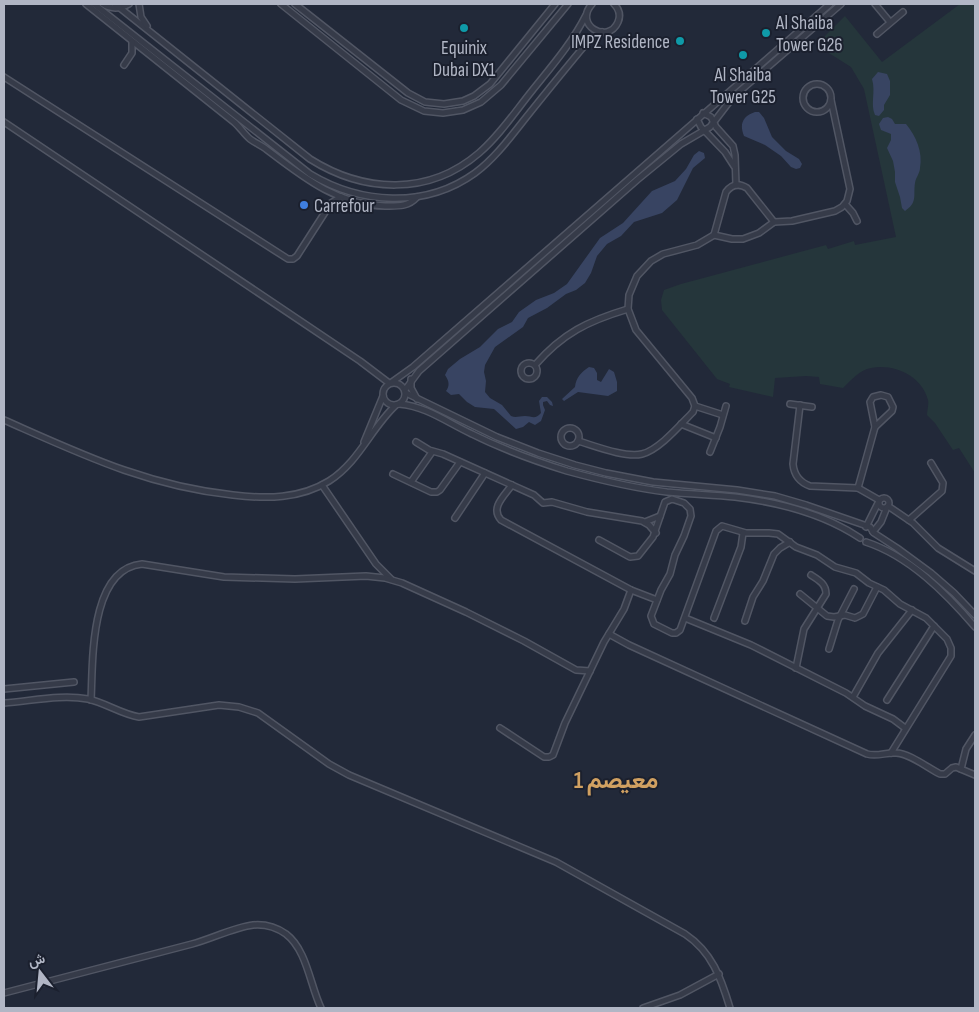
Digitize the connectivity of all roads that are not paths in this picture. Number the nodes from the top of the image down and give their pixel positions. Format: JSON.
{"nodes":[{"id":1,"x":86,"y":4,"type":"edge"},
{"id":2,"x":94,"y":4,"type":"edge"},
{"id":3,"x":115,"y":4,"type":"edge"},
{"id":4,"x":129,"y":4,"type":"edge"},
{"id":5,"x":139,"y":4,"type":"edge"},
{"id":6,"x":281,"y":4,"type":"edge"},
{"id":7,"x":295,"y":4,"type":"edge"},
{"id":8,"x":555,"y":4,"type":"edge"},
{"id":9,"x":562,"y":4,"type":"edge"},
{"id":10,"x":568,"y":4,"type":"edge"},
{"id":11,"x":592,"y":4,"type":"edge"},
{"id":12,"x":614,"y":4,"type":"edge"},
{"id":13,"x":620,"y":4,"type":"edge"},
{"id":14,"x":830,"y":4,"type":"edge"},
{"id":15,"x":841,"y":4,"type":"edge"},
{"id":16,"x":875,"y":4,"type":"edge"},
{"id":17,"x":101,"y":5,"type":"edge"},
{"id":18,"x":121,"y":8,"type":"junction"},
{"id":19,"x":618,"y":10,"type":"junction"},
{"id":20,"x":903,"y":12,"type":"dead end"},
{"id":21,"x":586,"y":15,"type":"junction"},
{"id":22,"x":890,"y":22,"type":"junction"},
{"id":23,"x":547,"y":28,"type":"junction"},
{"id":24,"x":602,"y":32,"type":"junction"},
{"id":25,"x":151,"y":33,"type":"junction"},
{"id":26,"x":877,"y":34,"type":"dead end"},
{"id":27,"x":132,"y":41,"type":"junction"},
{"id":28,"x":144,"y":51,"type":"junction"},
{"id":29,"x":132,"y":53,"type":"junction"},
{"id":30,"x":124,"y":65,"type":"dead end"},
{"id":31,"x":4,"y":77,"type":"edge"},
{"id":32,"x":205,"y":91,"type":"junction"},
{"id":33,"x":201,"y":96,"type":"junction"},
{"id":34,"x":831,"y":100,"type":"junction"},
{"id":35,"x":821,"y":112,"type":"junction"},
{"id":36,"x":703,"y":113,"type":"junction"},
{"id":37,"x":697,"y":119,"type":"junction"},
{"id":38,"x":4,"y":122,"type":"edge"},
{"id":39,"x":714,"y":122,"type":"junction"},
{"id":40,"x":836,"y":124,"type":"junction"},
{"id":41,"x":706,"y":130,"type":"junction"},
{"id":42,"x":728,"y":139,"type":"junction"},
{"id":43,"x":720,"y":146,"type":"junction"},
{"id":44,"x":734,"y":166,"type":"junction"},
{"id":45,"x":736,"y":185,"type":"junction"},
{"id":46,"x":328,"y":192,"type":"junction"},
{"id":47,"x":363,"y":196,"type":"junction"},
{"id":48,"x":417,"y":196,"type":"junction"},
{"id":49,"x":341,"y":197,"type":"junction"},
{"id":50,"x":331,"y":203,"type":"junction"},
{"id":51,"x":370,"y":204,"type":"junction"},
{"id":52,"x":845,"y":204,"type":"junction"},
{"id":53,"x":857,"y":221,"type":"dead end"},
{"id":54,"x":774,"y":222,"type":"junction"},
{"id":55,"x":714,"y":235,"type":"junction"},
{"id":56,"x":628,"y":309,"type":"junction"},
{"id":57,"x":535,"y":365,"type":"dead end"},
{"id":58,"x":411,"y":379,"type":"junction"},
{"id":59,"x":391,"y":383,"type":"junction"},
{"id":60,"x":405,"y":391,"type":"junction"},
{"id":61,"x":383,"y":396,"type":"junction"},
{"id":62,"x":418,"y":399,"type":"junction"},
{"id":63,"x":790,"y":404,"type":"dead end"},
{"id":64,"x":397,"y":405,"type":"junction"},
{"id":65,"x":800,"y":405,"type":"junction"},
{"id":66,"x":695,"y":406,"type":"junction"},
{"id":67,"x":726,"y":406,"type":"dead end"},
{"id":68,"x":812,"y":406,"type":"dead end"},
{"id":69,"x":724,"y":415,"type":"junction"},
{"id":70,"x":4,"y":420,"type":"edge"},
{"id":71,"x":681,"y":424,"type":"junction"},
{"id":72,"x":875,"y":427,"type":"junction"},
{"id":73,"x":716,"y":438,"type":"junction"},
{"id":74,"x":578,"y":441,"type":"dead end"},
{"id":75,"x":416,"y":442,"type":"dead end"},
{"id":76,"x":360,"y":450,"type":"junction"},
{"id":77,"x":432,"y":452,"type":"junction"},
{"id":78,"x":710,"y":452,"type":"dead end"},
{"id":79,"x":460,"y":462,"type":"junction"},
{"id":80,"x":931,"y":463,"type":"dead end"},
{"id":81,"x":485,"y":473,"type":"junction"},
{"id":82,"x":393,"y":474,"type":"dead end"},
{"id":83,"x":411,"y":482,"type":"junction"},
{"id":84,"x":322,"y":485,"type":"junction"},
{"id":85,"x":512,"y":485,"type":"junction"},
{"id":86,"x":858,"y":488,"type":"junction"},
{"id":87,"x":879,"y":501,"type":"junction"},
{"id":88,"x":887,"y":506,"type":"junction"},
{"id":89,"x":874,"y":511,"type":"junction"},
{"id":90,"x":660,"y":516,"type":"junction"},
{"id":91,"x":883,"y":516,"type":"junction"},
{"id":92,"x":455,"y":518,"type":"dead end"},
{"id":93,"x":909,"y":520,"type":"junction"},
{"id":94,"x":645,"y":522,"type":"junction"},
{"id":95,"x":865,"y":527,"type":"junction"},
{"id":96,"x":873,"y":532,"type":"junction"},
{"id":97,"x":656,"y":533,"type":"junction"},
{"id":98,"x":743,"y":533,"type":"junction"},
{"id":99,"x":860,"y":538,"type":"junction"},
{"id":100,"x":599,"y":540,"type":"dead end"},
{"id":101,"x":790,"y":542,"type":"junction"},
{"id":102,"x":866,"y":542,"type":"junction"},
{"id":103,"x":376,"y":564,"type":"junction"},
{"id":104,"x":975,"y":572,"type":"edge"},
{"id":105,"x":811,"y":575,"type":"dead end"},
{"id":106,"x":372,"y":576,"type":"junction"},
{"id":107,"x":392,"y":580,"type":"junction"},
{"id":108,"x":878,"y":587,"type":"junction"},
{"id":109,"x":854,"y":589,"type":"dead end"},
{"id":110,"x":630,"y":590,"type":"junction"},
{"id":111,"x":800,"y":594,"type":"dead end"},
{"id":112,"x":657,"y":600,"type":"junction"},
{"id":113,"x":817,"y":609,"type":"junction"},
{"id":114,"x":912,"y":610,"type":"junction"},
{"id":115,"x":840,"y":616,"type":"junction"},
{"id":116,"x":975,"y":616,"type":"edge"},
{"id":117,"x":685,"y":618,"type":"junction"},
{"id":118,"x":714,"y":618,"type":"dead end"},
{"id":119,"x":745,"y":622,"type":"dead end"},
{"id":120,"x":934,"y":626,"type":"junction"},
{"id":121,"x":975,"y":627,"type":"edge"},
{"id":122,"x":609,"y":634,"type":"junction"},
{"id":123,"x":829,"y":649,"type":"dead end"},
{"id":124,"x":796,"y":668,"type":"junction"},
{"id":125,"x":590,"y":671,"type":"junction"},
{"id":126,"x":74,"y":682,"type":"dead end"},
{"id":127,"x":4,"y":689,"type":"edge"},
{"id":128,"x":854,"y":697,"type":"junction"},
{"id":129,"x":92,"y":700,"type":"junction"},
{"id":130,"x":888,"y":700,"type":"dead end"},
{"id":131,"x":4,"y":703,"type":"edge"},
{"id":132,"x":500,"y":728,"type":"dead end"},
{"id":133,"x":905,"y":728,"type":"junction"},
{"id":134,"x":975,"y":735,"type":"edge"},
{"id":135,"x":890,"y":753,"type":"junction"},
{"id":136,"x":961,"y":768,"type":"junction"},
{"id":137,"x":975,"y":775,"type":"edge"},
{"id":138,"x":719,"y":974,"type":"junction"},
{"id":139,"x":4,"y":993,"type":"edge"},
{"id":140,"x":321,"y":1008,"type":"edge"},
{"id":141,"x":643,"y":1008,"type":"edge"},
{"id":142,"x":730,"y":1008,"type":"edge"}],
"edges":[{"from":1,"to":27,"type":"street"},
{"from":2,"to":17,"type":"street"},
{"from":3,"to":18,"type":"street"},
{"from":4,"to":18,"type":"street"},
{"from":5,"to":25,"type":"street"},
{"from":6,"to":23,"type":"street"},
{"from":7,"to":8,"type":"street"},
{"from":9,"to":23,"type":"street"},
{"from":10,"to":23,"type":"street"},
{"from":11,"to":21,"type":"street"},
{"from":12,"to":19,"type":"street"},
{"from":13,"to":19,"type":"street"},
{"from":14,"to":36,"type":"street"},
{"from":15,"to":39,"type":"street"},
{"from":16,"to":22,"type":"street"},
{"from":17,"to":18,"type":"street"},
{"from":17,"to":32,"type":"street"},
{"from":18,"to":25,"type":"street"},
{"from":19,"to":24,"type":"street"},
{"from":20,"to":22,"type":"street"},
{"from":21,"to":24,"type":"street"},
{"from":21,"to":25,"type":"street"},
{"from":22,"to":26,"type":"street"},
{"from":24,"to":48,"type":"street"},
{"from":27,"to":28,"type":"street"},
{"from":27,"to":29,"type":"street"},
{"from":28,"to":29,"type":"street"},
{"from":28,"to":33,"type":"street"},
{"from":29,"to":30,"type":"street"},
{"from":31,"to":50,"type":"street"},
{"from":32,"to":33,"type":"street"},
{"from":32,"to":47,"type":"street"},
{"from":33,"to":46,"type":"street"},
{"from":34,"to":35,"type":"street"},
{"from":34,"to":35,"type":"street"},
{"from":34,"to":40,"type":"street"},
{"from":35,"to":40,"type":"street"},
{"from":36,"to":37,"type":"street"},
{"from":36,"to":39,"type":"street"},
{"from":37,"to":41,"type":"street"},
{"from":37,"to":59,"type":"street"},
{"from":38,"to":59,"type":"street"},
{"from":39,"to":41,"type":"street"},
{"from":39,"to":42,"type":"street"},
{"from":40,"to":52,"type":"street"},
{"from":41,"to":43,"type":"street"},
{"from":41,"to":58,"type":"street"},
{"from":42,"to":43,"type":"street"},
{"from":42,"to":44,"type":"street"},
{"from":43,"to":44,"type":"street"},
{"from":44,"to":45,"type":"street"},
{"from":45,"to":54,"type":"street"},
{"from":45,"to":55,"type":"street"},
{"from":46,"to":49,"type":"street"},
{"from":46,"to":50,"type":"street"},
{"from":47,"to":48,"type":"street"},
{"from":47,"to":51,"type":"street"},
{"from":48,"to":51,"type":"street"},
{"from":49,"to":50,"type":"street"},
{"from":49,"to":51,"type":"street"},
{"from":52,"to":53,"type":"street"},
{"from":52,"to":54,"type":"street"},
{"from":54,"to":55,"type":"street"},
{"from":55,"to":56,"type":"street"},
{"from":56,"to":57,"type":"street"},
{"from":56,"to":66,"type":"street"},
{"from":58,"to":60,"type":"street"},
{"from":58,"to":62,"type":"street"},
{"from":59,"to":60,"type":"street"},
{"from":59,"to":61,"type":"street"},
{"from":60,"to":62,"type":"street"},
{"from":60,"to":64,"type":"street"},
{"from":61,"to":64,"type":"street"},
{"from":61,"to":76,"type":"street"},
{"from":62,"to":95,"type":"street"},
{"from":63,"to":65,"type":"street"},
{"from":64,"to":76,"type":"street"},
{"from":64,"to":99,"type":"street"},
{"from":65,"to":68,"type":"street"},
{"from":65,"to":86,"type":"street"},
{"from":66,"to":69,"type":"street"},
{"from":66,"to":71,"type":"street"},
{"from":67,"to":69,"type":"street"},
{"from":69,"to":73,"type":"street"},
{"from":70,"to":84,"type":"street"},
{"from":71,"to":73,"type":"street"},
{"from":71,"to":74,"type":"street"},
{"from":72,"to":72,"type":"street"},
{"from":72,"to":86,"type":"street"},
{"from":73,"to":78,"type":"street"},
{"from":75,"to":77,"type":"street"},
{"from":76,"to":84,"type":"street"},
{"from":77,"to":79,"type":"street"},
{"from":77,"to":83,"type":"street"},
{"from":79,"to":81,"type":"street"},
{"from":79,"to":83,"type":"street"},
{"from":80,"to":93,"type":"street"},
{"from":81,"to":85,"type":"street"},
{"from":81,"to":92,"type":"street"},
{"from":82,"to":83,"type":"street"},
{"from":84,"to":103,"type":"street"},
{"from":85,"to":94,"type":"street"},
{"from":85,"to":110,"type":"street"},
{"from":86,"to":87,"type":"street"},
{"from":87,"to":88,"type":"street"},
{"from":87,"to":88,"type":"street"},
{"from":87,"to":89,"type":"street"},
{"from":88,"to":91,"type":"street"},
{"from":88,"to":93,"type":"street"},
{"from":89,"to":91,"type":"street"},
{"from":89,"to":95,"type":"street"},
{"from":90,"to":94,"type":"street"},
{"from":90,"to":97,"type":"street"},
{"from":90,"to":112,"type":"street"},
{"from":91,"to":96,"type":"street"},
{"from":93,"to":104,"type":"street"},
{"from":94,"to":97,"type":"street"},
{"from":95,"to":96,"type":"street"},
{"from":95,"to":99,"type":"street"},
{"from":96,"to":102,"type":"street"},
{"from":96,"to":116,"type":"street"},
{"from":97,"to":100,"type":"street"},
{"from":98,"to":101,"type":"street"},
{"from":98,"to":117,"type":"street"},
{"from":98,"to":118,"type":"street"},
{"from":99,"to":102,"type":"street"},
{"from":101,"to":108,"type":"street"},
{"from":101,"to":119,"type":"street"},
{"from":102,"to":121,"type":"street"},
{"from":103,"to":106,"type":"street"},
{"from":103,"to":107,"type":"street"},
{"from":105,"to":113,"type":"street"},
{"from":106,"to":107,"type":"street"},
{"from":106,"to":129,"type":"street"},
{"from":107,"to":125,"type":"street"},
{"from":108,"to":114,"type":"street"},
{"from":108,"to":115,"type":"street"},
{"from":109,"to":115,"type":"street"},
{"from":110,"to":112,"type":"street"},
{"from":110,"to":122,"type":"street"},
{"from":111,"to":113,"type":"street"},
{"from":112,"to":117,"type":"street"},
{"from":113,"to":115,"type":"street"},
{"from":113,"to":124,"type":"street"},
{"from":114,"to":120,"type":"street"},
{"from":114,"to":128,"type":"street"},
{"from":115,"to":123,"type":"street"},
{"from":117,"to":124,"type":"street"},
{"from":120,"to":130,"type":"street"},
{"from":120,"to":133,"type":"street"},
{"from":122,"to":125,"type":"street"},
{"from":122,"to":135,"type":"street"},
{"from":124,"to":128,"type":"street"},
{"from":125,"to":132,"type":"street"},
{"from":126,"to":127,"type":"street"},
{"from":128,"to":133,"type":"street"},
{"from":129,"to":131,"type":"street"},
{"from":129,"to":138,"type":"street"},
{"from":133,"to":135,"type":"street"},
{"from":134,"to":136,"type":"street"},
{"from":135,"to":136,"type":"street"},
{"from":136,"to":137,"type":"street"},
{"from":138,"to":141,"type":"street"},
{"from":138,"to":142,"type":"street"},
{"from":139,"to":140,"type":"street"}]}
